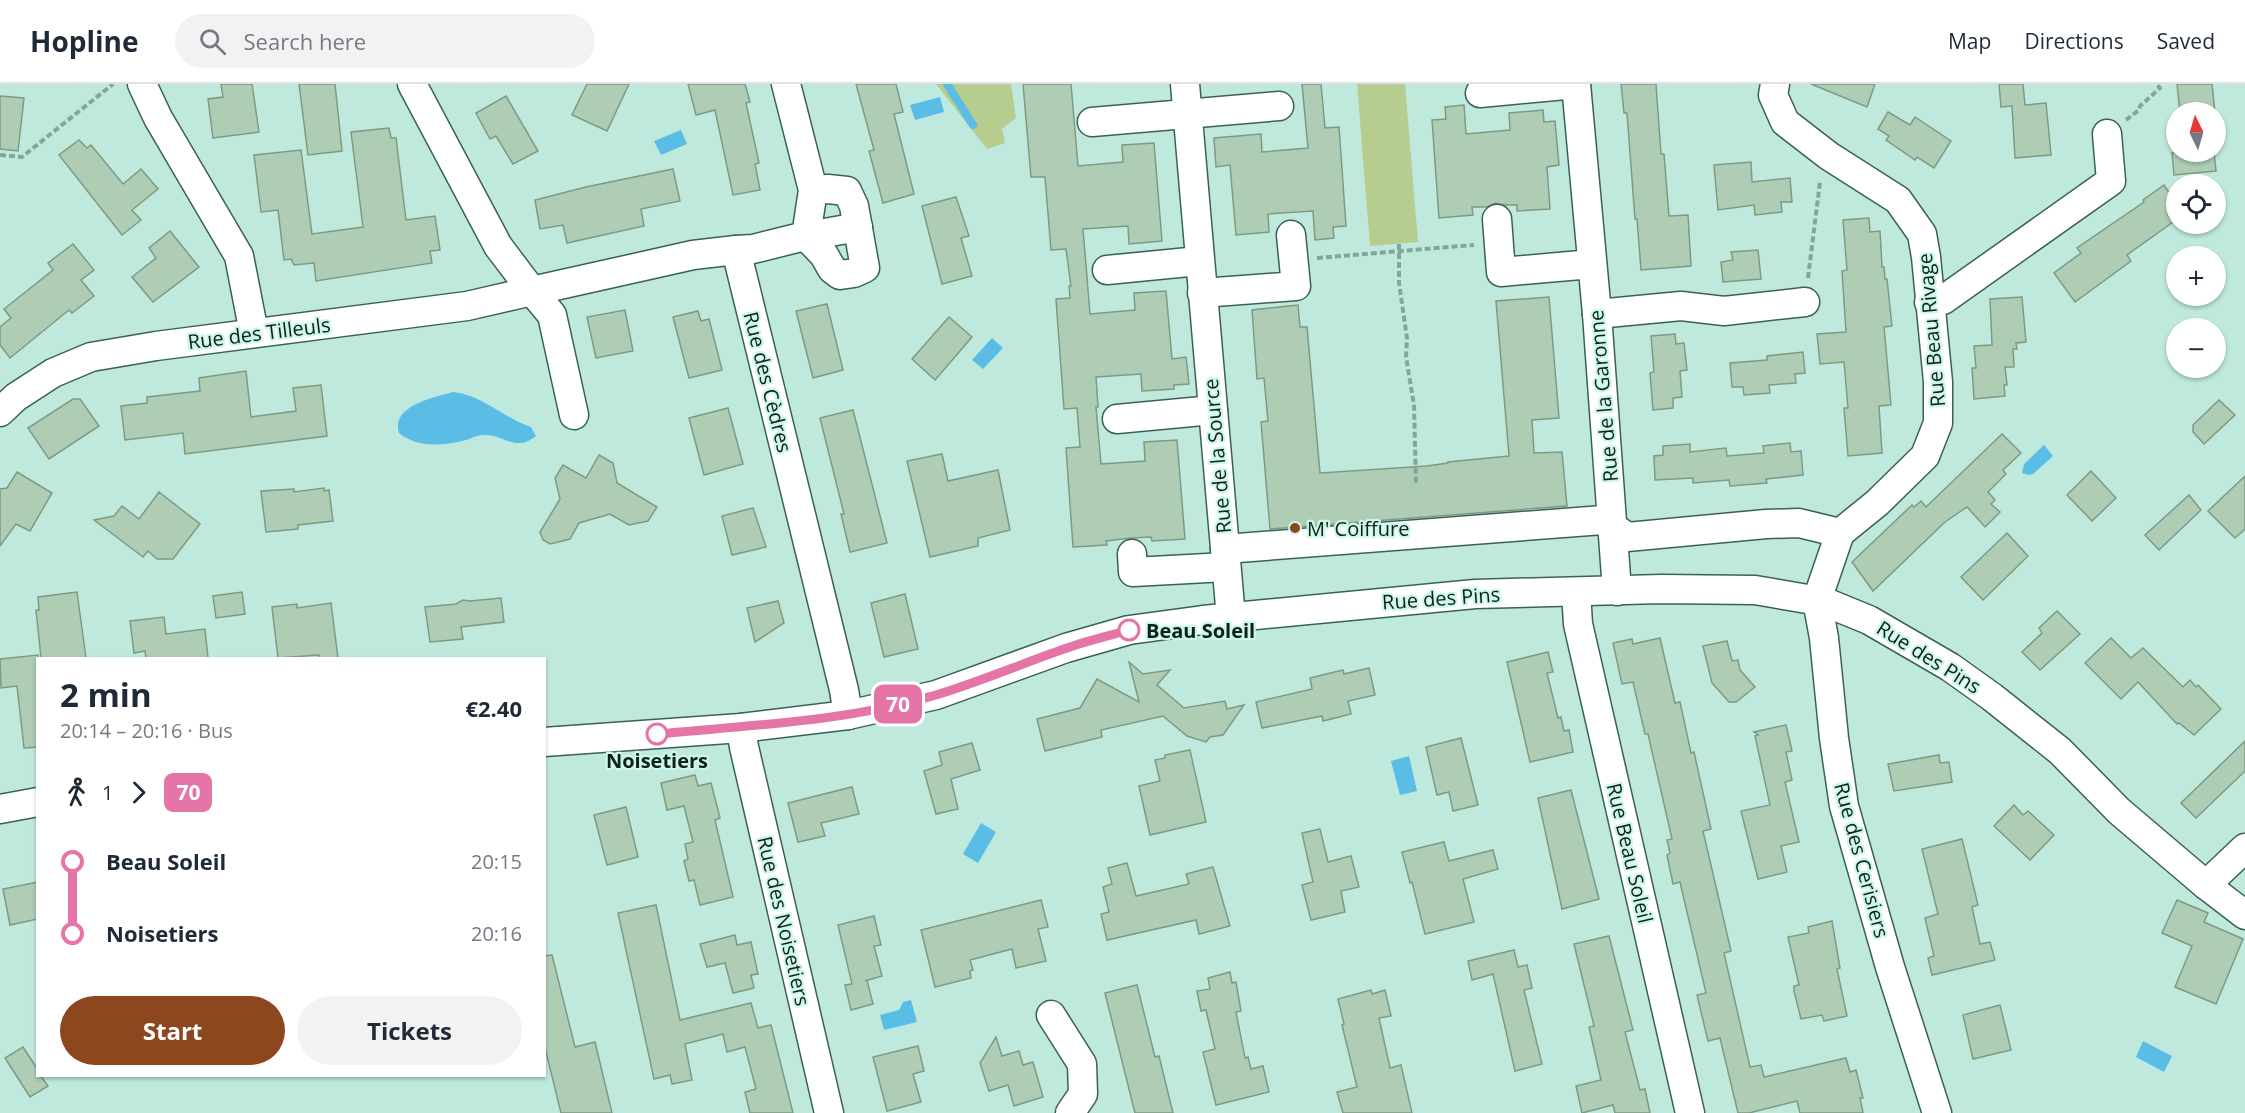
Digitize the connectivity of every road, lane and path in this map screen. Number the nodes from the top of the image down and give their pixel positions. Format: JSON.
{"nodes":[{"id":1,"x":113,"y":84,"type":"edge"},
{"id":2,"x":142,"y":84,"type":"edge"},
{"id":3,"x":412,"y":84,"type":"edge"},
{"id":4,"x":786,"y":84,"type":"edge"},
{"id":5,"x":1185,"y":84,"type":"edge"},
{"id":6,"x":1576,"y":84,"type":"edge"},
{"id":7,"x":1775,"y":84,"type":"edge"},
{"id":8,"x":2156,"y":84,"type":"edge"},
{"id":9,"x":1480,"y":93,"type":"dead end"},
{"id":10,"x":1279,"y":106,"type":"dead end"},
{"id":11,"x":1188,"y":113,"type":"junction"},
{"id":12,"x":1092,"y":122,"type":"dead end"},
{"id":13,"x":2107,"y":134,"type":"joint"},
{"id":14,"x":0,"y":155,"type":"edge"},
{"id":15,"x":1829,"y":156,"type":"junction"},
{"id":16,"x":813,"y":189,"type":"junction"},
{"id":17,"x":1497,"y":219,"type":"dead end"},
{"id":18,"x":858,"y":226,"type":"junction"},
{"id":19,"x":806,"y":236,"type":"junction"},
{"id":20,"x":1292,"y":236,"type":"dead end"},
{"id":21,"x":1400,"y":244,"type":"dead end"},
{"id":22,"x":1482,"y":245,"type":"dead end"},
{"id":23,"x":736,"y":250,"type":"junction"},
{"id":24,"x":1400,"y":253,"type":"junction"},
{"id":25,"x":1312,"y":258,"type":"dead end"},
{"id":26,"x":1199,"y":261,"type":"junction"},
{"id":27,"x":1592,"y":264,"type":"junction"},
{"id":28,"x":1107,"y":270,"type":"dead end"},
{"id":29,"x":532,"y":291,"type":"junction"},
{"id":30,"x":1202,"y":293,"type":"junction"},
{"id":31,"x":1805,"y":302,"type":"joint"},
{"id":32,"x":1929,"y":302,"type":"junction"},
{"id":33,"x":1597,"y":314,"type":"junction"},
{"id":34,"x":254,"y":333,"type":"junction"},
{"id":35,"x":1213,"y":410,"type":"junction"},
{"id":36,"x":0,"y":412,"type":"edge"},
{"id":37,"x":574,"y":415,"type":"dead end"},
{"id":38,"x":1117,"y":418,"type":"dead end"},
{"id":39,"x":1416,"y":484,"type":"dead end"},
{"id":40,"x":1614,"y":527,"type":"junction"},
{"id":41,"x":1840,"y":533,"type":"junction"},
{"id":42,"x":1132,"y":554,"type":"dead end"},
{"id":43,"x":1226,"y":558,"type":"junction"},
{"id":44,"x":1617,"y":591,"type":"junction"},
{"id":45,"x":1576,"y":592,"type":"junction"},
{"id":46,"x":1818,"y":600,"type":"junction"},
{"id":47,"x":1231,"y":618,"type":"junction"},
{"id":48,"x":848,"y":715,"type":"junction"},
{"id":49,"x":741,"y":728,"type":"junction"},
{"id":50,"x":546,"y":742,"type":"edge"},
{"id":51,"x":36,"y":802,"type":"edge"},
{"id":52,"x":0,"y":810,"type":"edge"},
{"id":53,"x":2245,"y":848,"type":"edge"},
{"id":54,"x":2206,"y":885,"type":"junction"},
{"id":55,"x":2245,"y":915,"type":"edge"},
{"id":56,"x":1051,"y":1015,"type":"dead end"},
{"id":57,"x":830,"y":1113,"type":"edge"},
{"id":58,"x":1070,"y":1113,"type":"edge"},
{"id":59,"x":1690,"y":1113,"type":"edge"},
{"id":60,"x":1937,"y":1113,"type":"edge"}],
"edges":[{"from":1,"to":14,"type":"path"},
{"from":2,"to":34,"type":"street"},
{"from":3,"to":29,"type":"street"},
{"from":4,"to":16,"type":"street"},
{"from":5,"to":11,"type":"street","name":"Rue de la Source"},
{"from":6,"to":9,"type":"street"},
{"from":6,"to":27,"type":"street","name":"Rue de la Garonne"},
{"from":7,"to":15,"type":"street","name":"Rue Beau Rivage"},
{"from":8,"to":13,"type":"path"},
{"from":10,"to":11,"type":"street"},
{"from":11,"to":12,"type":"street"},
{"from":11,"to":26,"type":"street","name":"Rue de la Source"},
{"from":13,"to":32,"type":"street"},
{"from":15,"to":31,"type":"path"},
{"from":15,"to":32,"type":"street","name":"Rue Beau Rivage"},
{"from":16,"to":18,"type":"street"},
{"from":16,"to":19,"type":"street"},
{"from":17,"to":27,"type":"street"},
{"from":18,"to":19,"type":"street"},
{"from":18,"to":19,"type":"street"},
{"from":19,"to":23,"type":"street"},
{"from":20,"to":30,"type":"street"},
{"from":21,"to":24,"type":"path"},
{"from":22,"to":24,"type":"path"},
{"from":23,"to":29,"type":"street"},
{"from":23,"to":48,"type":"street","name":"Rue des Cèdres"},
{"from":24,"to":25,"type":"path"},
{"from":24,"to":39,"type":"path"},
{"from":26,"to":28,"type":"street"},
{"from":26,"to":30,"type":"street","name":"Rue de la Source"},
{"from":27,"to":33,"type":"street","name":"Rue de la Garonne"},
{"from":29,"to":34,"type":"street","name":"Rue des Tilleuls"},
{"from":29,"to":37,"type":"street"},
{"from":30,"to":35,"type":"street","name":"Rue de la Source"},
{"from":31,"to":33,"type":"street"},
{"from":32,"to":41,"type":"street","name":"Rue Beau Rivage"},
{"from":33,"to":40,"type":"street","name":"Rue de la Garonne"},
{"from":34,"to":36,"type":"street","name":"Rue des Tilleuls"},
{"from":35,"to":38,"type":"street"},
{"from":35,"to":43,"type":"street","name":"Rue de la Source"},
{"from":40,"to":41,"type":"street"},
{"from":40,"to":43,"type":"street"},
{"from":40,"to":44,"type":"street","name":"Rue de la Garonne"},
{"from":41,"to":46,"type":"street"},
{"from":42,"to":43,"type":"street"},
{"from":43,"to":47,"type":"street","name":"Rue de la Source"},
{"from":44,"to":45,"type":"street","name":"Rue des Pins"},
{"from":44,"to":46,"type":"street","name":"Rue des Pins"},
{"from":45,"to":47,"type":"street","name":"Rue des Pins"},
{"from":45,"to":59,"type":"street","name":"Rue Beau Soleil"},
{"from":46,"to":54,"type":"street","name":"Rue des Pins"},
{"from":46,"to":60,"type":"street","name":"Rue des Cerisiers"},
{"from":47,"to":48,"type":"street","name":"Rue des Pins"},
{"from":48,"to":49,"type":"street","name":"Rue des Pins"},
{"from":49,"to":50,"type":"street","name":"Rue des Pins"},
{"from":49,"to":57,"type":"street","name":"Rue des Noisetiers"},
{"from":51,"to":52,"type":"street"},
{"from":53,"to":54,"type":"street"},
{"from":54,"to":55,"type":"street","name":"Rue des Pins"},
{"from":56,"to":58,"type":"street"}]}
